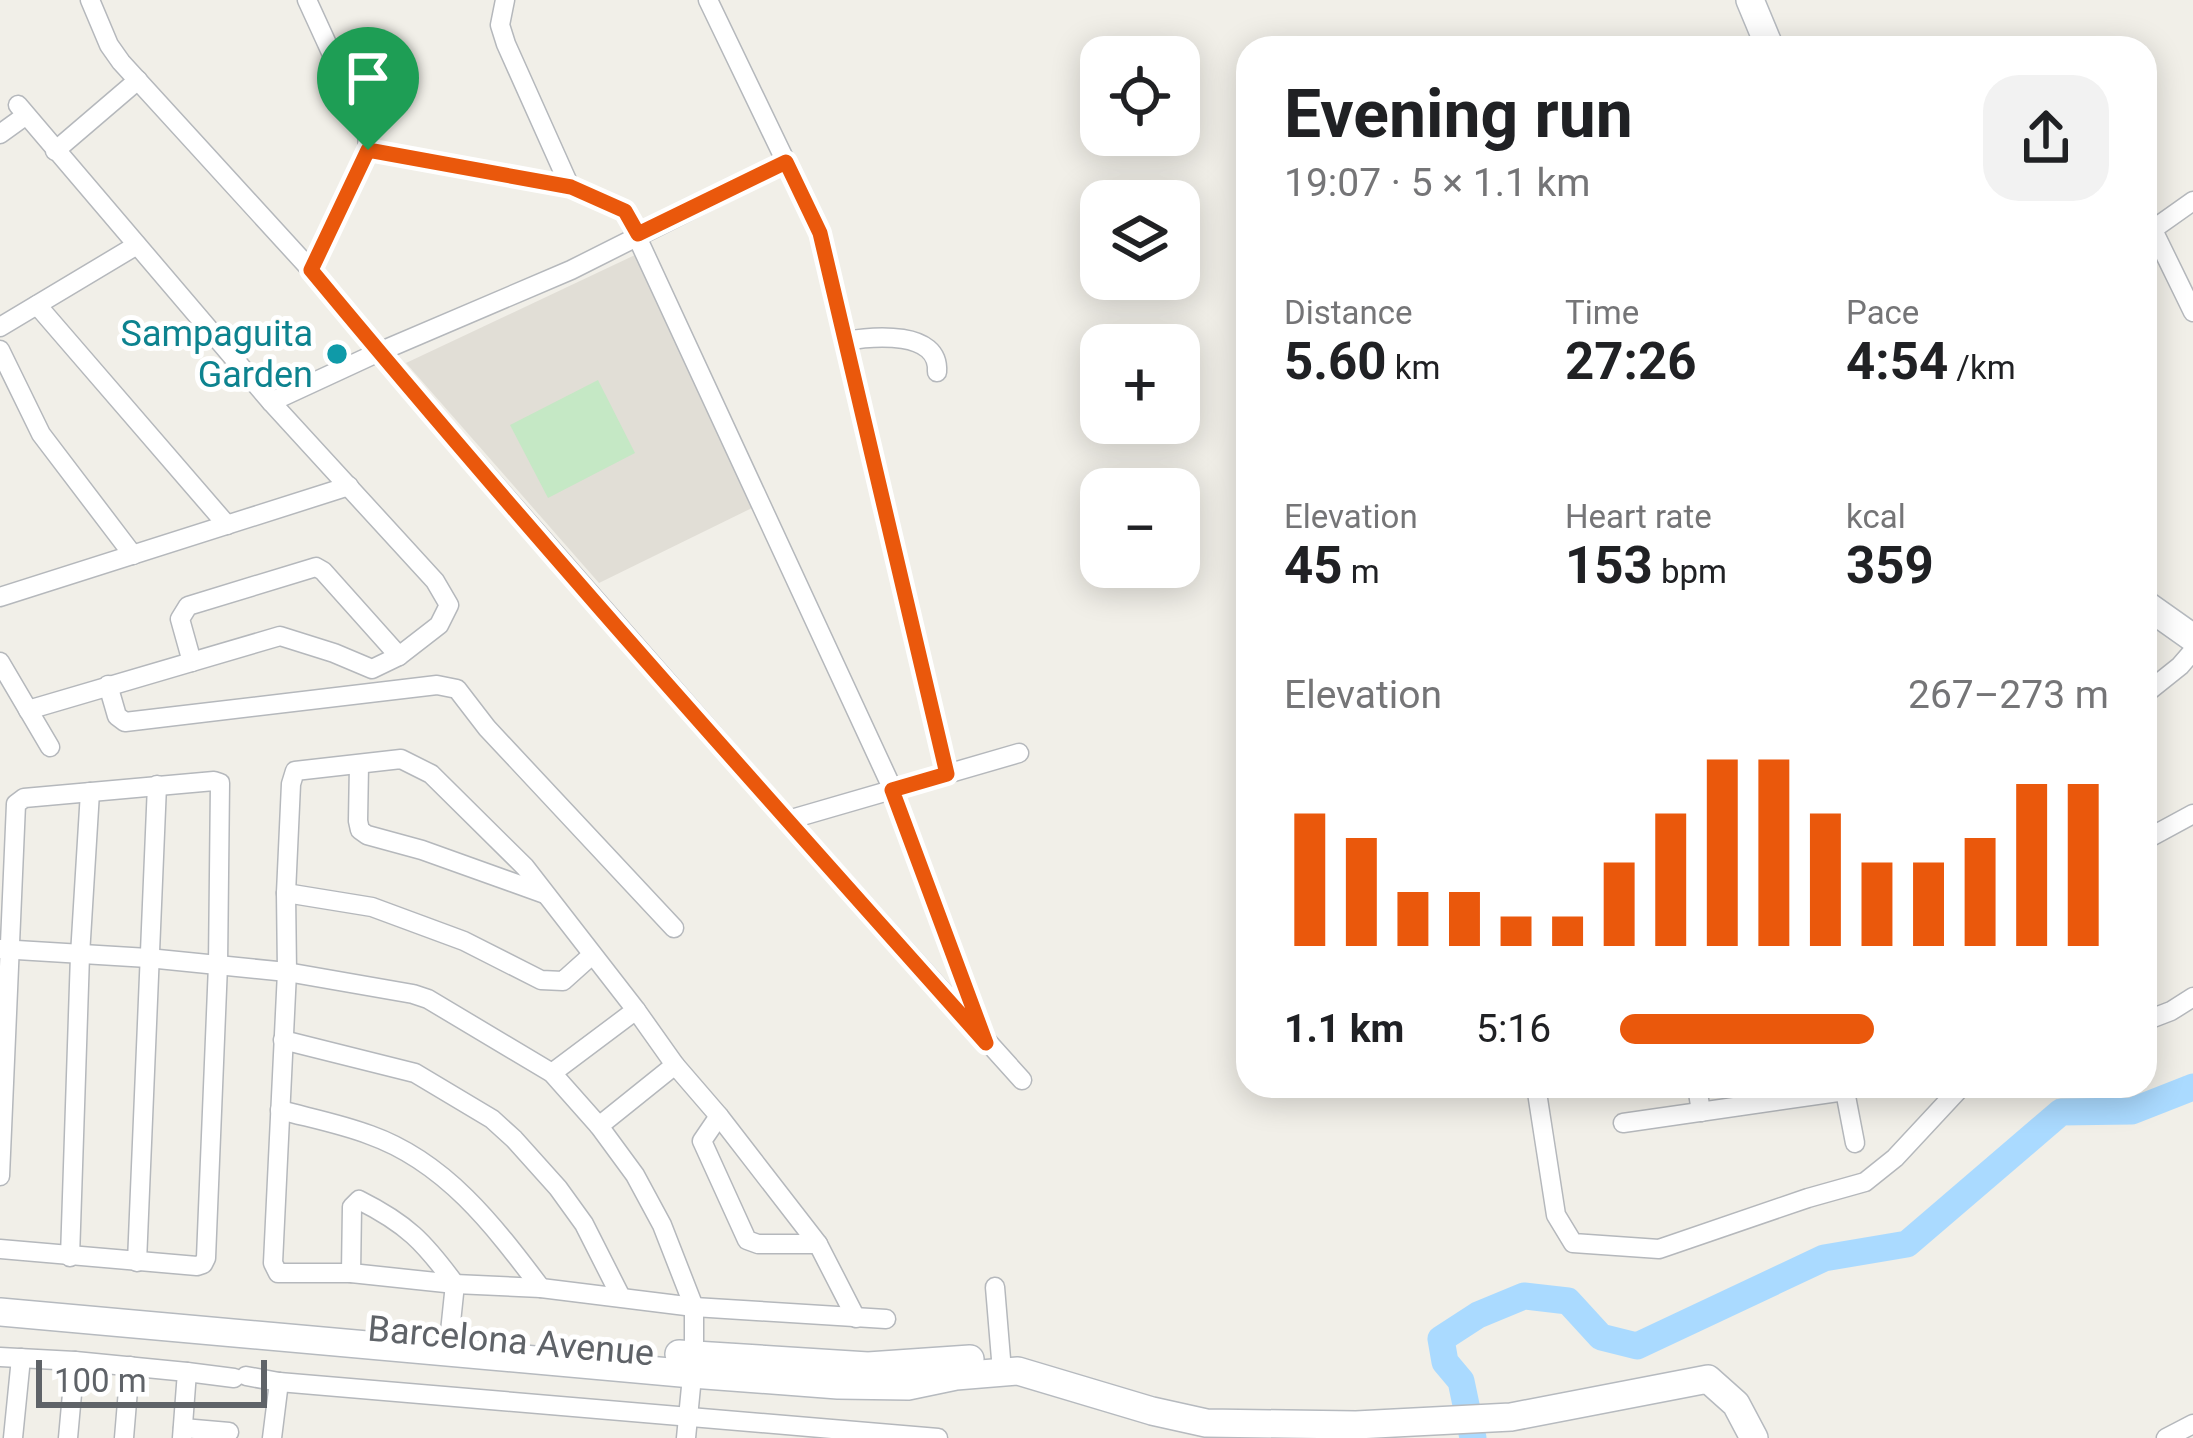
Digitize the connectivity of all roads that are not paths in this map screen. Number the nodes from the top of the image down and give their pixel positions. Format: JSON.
{"nodes":[{"id":1,"x":90,"y":0,"type":"edge"},
{"id":2,"x":307,"y":0,"type":"edge"},
{"id":3,"x":505,"y":0,"type":"edge"},
{"id":4,"x":708,"y":0,"type":"edge"},
{"id":5,"x":1750,"y":0,"type":"edge"},
{"id":6,"x":1765,"y":36,"type":"edge"},
{"id":7,"x":138,"y":80,"type":"junction"},
{"id":8,"x":0,"y":134,"type":"edge"},
{"id":9,"x":368,"y":150,"type":"junction"},
{"id":10,"x":55,"y":151,"type":"junction"},
{"id":11,"x":786,"y":162,"type":"junction"},
{"id":12,"x":571,"y":187,"type":"junction"},
{"id":13,"x":2193,"y":200,"type":"edge"},
{"id":14,"x":2157,"y":226,"type":"edge"},
{"id":15,"x":638,"y":234,"type":"junction"},
{"id":16,"x":137,"y":245,"type":"junction"},
{"id":17,"x":2157,"y":247,"type":"edge"},
{"id":18,"x":311,"y":270,"type":"junction"},
{"id":19,"x":37,"y":305,"type":"junction"},
{"id":20,"x":2193,"y":312,"type":"edge"},
{"id":21,"x":0,"y":327,"type":"edge"},
{"id":22,"x":845,"y":341,"type":"junction"},
{"id":23,"x":0,"y":350,"type":"edge"},
{"id":24,"x":379,"y":352,"type":"junction"},
{"id":25,"x":937,"y":372,"type":"dead end"},
{"id":26,"x":272,"y":402,"type":"junction"},
{"id":27,"x":349,"y":486,"type":"junction"},
{"id":28,"x":227,"y":525,"type":"junction"},
{"id":29,"x":133,"y":555,"type":"junction"},
{"id":30,"x":0,"y":598,"type":"edge"},
{"id":31,"x":2157,"y":612,"type":"edge"},
{"id":32,"x":2193,"y":638,"type":"edge"},
{"id":33,"x":2193,"y":651,"type":"edge"},
{"id":34,"x":399,"y":656,"type":"junction"},
{"id":35,"x":0,"y":662,"type":"edge"},
{"id":36,"x":192,"y":662,"type":"junction"},
{"id":37,"x":372,"y":669,"type":"junction"},
{"id":38,"x":2157,"y":684,"type":"edge"},
{"id":39,"x":108,"y":685,"type":"junction"},
{"id":40,"x":379,"y":692,"type":"junction"},
{"id":41,"x":28,"y":710,"type":"junction"},
{"id":42,"x":50,"y":747,"type":"dead end"},
{"id":43,"x":1019,"y":753,"type":"dead end"},
{"id":44,"x":359,"y":766,"type":"junction"},
{"id":45,"x":947,"y":774,"type":"junction"},
{"id":46,"x":157,"y":785,"type":"junction"},
{"id":47,"x":892,"y":790,"type":"junction"},
{"id":48,"x":90,"y":792,"type":"junction"},
{"id":49,"x":2193,"y":814,"type":"edge"},
{"id":50,"x":788,"y":820,"type":"junction"},
{"id":51,"x":2157,"y":834,"type":"edge"},
{"id":52,"x":286,"y":893,"type":"junction"},
{"id":53,"x":544,"y":894,"type":"junction"},
{"id":54,"x":674,"y":928,"type":"dead end"},
{"id":55,"x":5,"y":948,"type":"edge"},
{"id":56,"x":80,"y":955,"type":"junction"},
{"id":57,"x":592,"y":955,"type":"junction"},
{"id":58,"x":148,"y":958,"type":"junction"},
{"id":59,"x":218,"y":965,"type":"junction"},
{"id":60,"x":287,"y":972,"type":"junction"},
{"id":61,"x":2193,"y":997,"type":"edge"},
{"id":62,"x":636,"y":1010,"type":"junction"},
{"id":63,"x":2157,"y":1016,"type":"edge"},
{"id":64,"x":283,"y":1040,"type":"junction"},
{"id":65,"x":986,"y":1043,"type":"junction"},
{"id":66,"x":675,"y":1065,"type":"junction"},
{"id":67,"x":552,"y":1072,"type":"junction"},
{"id":68,"x":1022,"y":1080,"type":"dead end"},
{"id":69,"x":1539,"y":1098,"type":"edge"},
{"id":70,"x":1699,"y":1098,"type":"edge"},
{"id":71,"x":1784,"y":1098,"type":"edge"},
{"id":72,"x":1846,"y":1098,"type":"edge"},
{"id":73,"x":1951,"y":1098,"type":"edge"},
{"id":74,"x":280,"y":1110,"type":"junction"},
{"id":75,"x":1701,"y":1112,"type":"junction"},
{"id":76,"x":719,"y":1116,"type":"junction"},
{"id":77,"x":1623,"y":1123,"type":"dead end"},
{"id":78,"x":599,"y":1126,"type":"junction"},
{"id":79,"x":1855,"y":1143,"type":"dead end"},
{"id":80,"x":0,"y":1176,"type":"edge"},
{"id":81,"x":818,"y":1244,"type":"junction"},
{"id":82,"x":0,"y":1249,"type":"edge"},
{"id":83,"x":70,"y":1257,"type":"junction"},
{"id":84,"x":137,"y":1262,"type":"junction"},
{"id":85,"x":351,"y":1273,"type":"junction"},
{"id":86,"x":455,"y":1284,"type":"junction"},
{"id":87,"x":995,"y":1287,"type":"dead end"},
{"id":88,"x":541,"y":1288,"type":"junction"},
{"id":89,"x":0,"y":1295,"type":"edge"},
{"id":90,"x":621,"y":1297,"type":"junction"},
{"id":91,"x":694,"y":1307,"type":"junction"},
{"id":92,"x":0,"y":1312,"type":"edge"},
{"id":93,"x":856,"y":1318,"type":"junction"},
{"id":94,"x":886,"y":1319,"type":"dead end"},
{"id":95,"x":450,"y":1344,"type":"junction"},
{"id":96,"x":0,"y":1357,"type":"edge"},
{"id":97,"x":21,"y":1358,"type":"junction"},
{"id":98,"x":75,"y":1360,"type":"junction"},
{"id":99,"x":693,"y":1365,"type":"junction"},
{"id":100,"x":130,"y":1366,"type":"junction"},
{"id":101,"x":1008,"y":1367,"type":"junction"},
{"id":102,"x":188,"y":1372,"type":"junction"},
{"id":103,"x":279,"y":1382,"type":"junction"},
{"id":104,"x":688,"y":1417,"type":"junction"},
{"id":105,"x":1507,"y":1424,"type":"edge"},
{"id":106,"x":2193,"y":1424,"type":"edge"},
{"id":107,"x":229,"y":1432,"type":"dead end"},
{"id":108,"x":182,"y":1433,"type":"edge"},
{"id":109,"x":13,"y":1438,"type":"edge"},
{"id":110,"x":68,"y":1438,"type":"edge"},
{"id":111,"x":124,"y":1438,"type":"edge"},
{"id":112,"x":272,"y":1438,"type":"edge"},
{"id":113,"x":686,"y":1438,"type":"edge"},
{"id":114,"x":938,"y":1438,"type":"edge"},
{"id":115,"x":1754,"y":1438,"type":"edge"},
{"id":116,"x":2166,"y":1438,"type":"edge"}],
"edges":[{"from":1,"to":7,"type":"street"},
{"from":2,"to":9,"type":"street"},
{"from":3,"to":12,"type":"street"},
{"from":4,"to":11,"type":"street"},
{"from":5,"to":6,"type":"street"},
{"from":7,"to":10,"type":"street"},
{"from":7,"to":18,"type":"street"},
{"from":8,"to":10,"type":"street"},
{"from":9,"to":12,"type":"street"},
{"from":9,"to":18,"type":"street"},
{"from":10,"to":16,"type":"street"},
{"from":11,"to":15,"type":"street"},
{"from":11,"to":22,"type":"street"},
{"from":12,"to":15,"type":"street"},
{"from":13,"to":14,"type":"street"},
{"from":15,"to":24,"type":"street"},
{"from":15,"to":47,"type":"street"},
{"from":16,"to":19,"type":"street"},
{"from":16,"to":26,"type":"street"},
{"from":17,"to":20,"type":"street"},
{"from":18,"to":24,"type":"street"},
{"from":19,"to":21,"type":"street"},
{"from":19,"to":28,"type":"street"},
{"from":22,"to":25,"type":"street"},
{"from":22,"to":45,"type":"street"},
{"from":23,"to":29,"type":"street"},
{"from":24,"to":26,"type":"street"},
{"from":24,"to":50,"type":"street"},
{"from":26,"to":27,"type":"street"},
{"from":27,"to":28,"type":"street"},
{"from":27,"to":34,"type":"street"},
{"from":28,"to":29,"type":"street"},
{"from":29,"to":30,"type":"street"},
{"from":31,"to":32,"type":"street"},
{"from":33,"to":38,"type":"street"},
{"from":34,"to":36,"type":"street"},
{"from":34,"to":37,"type":"street"},
{"from":35,"to":41,"type":"street"},
{"from":36,"to":37,"type":"street"},
{"from":36,"to":39,"type":"street"},
{"from":37,"to":40,"type":"street"},
{"from":39,"to":40,"type":"street"},
{"from":39,"to":41,"type":"street"},
{"from":40,"to":54,"type":"street"},
{"from":41,"to":42,"type":"street"},
{"from":43,"to":45,"type":"street"},
{"from":44,"to":52,"type":"street"},
{"from":44,"to":53,"type":"street"},
{"from":44,"to":53,"type":"street"},
{"from":45,"to":47,"type":"street"},
{"from":46,"to":48,"type":"street"},
{"from":46,"to":58,"type":"street"},
{"from":46,"to":59,"type":"street"},
{"from":47,"to":50,"type":"street"},
{"from":47,"to":65,"type":"street"},
{"from":48,"to":55,"type":"street"},
{"from":48,"to":56,"type":"street"},
{"from":49,"to":51,"type":"street"},
{"from":50,"to":65,"type":"street"},
{"from":52,"to":57,"type":"street"},
{"from":52,"to":60,"type":"street"},
{"from":53,"to":57,"type":"street"},
{"from":55,"to":56,"type":"street"},
{"from":55,"to":80,"type":"street"},
{"from":56,"to":58,"type":"street"},
{"from":56,"to":83,"type":"street"},
{"from":57,"to":62,"type":"street"},
{"from":58,"to":59,"type":"street"},
{"from":58,"to":84,"type":"street"},
{"from":59,"to":60,"type":"street"},
{"from":59,"to":84,"type":"street"},
{"from":60,"to":64,"type":"street"},
{"from":60,"to":67,"type":"street"},
{"from":61,"to":63,"type":"street"},
{"from":62,"to":66,"type":"street"},
{"from":62,"to":67,"type":"street"},
{"from":64,"to":74,"type":"street"},
{"from":64,"to":90,"type":"street"},
{"from":65,"to":68,"type":"street"},
{"from":66,"to":76,"type":"street"},
{"from":66,"to":78,"type":"street"},
{"from":67,"to":78,"type":"street"},
{"from":69,"to":73,"type":"street"},
{"from":70,"to":75,"type":"street"},
{"from":71,"to":75,"type":"street"},
{"from":72,"to":79,"type":"street"},
{"from":74,"to":85,"type":"street"},
{"from":74,"to":88,"type":"street"},
{"from":75,"to":77,"type":"street"},
{"from":76,"to":81,"type":"street"},
{"from":76,"to":81,"type":"street"},
{"from":78,"to":91,"type":"street"},
{"from":81,"to":93,"type":"street"},
{"from":82,"to":83,"type":"street"},
{"from":83,"to":84,"type":"street"},
{"from":85,"to":86,"type":"street"},
{"from":85,"to":86,"type":"street"},
{"from":86,"to":88,"type":"street"},
{"from":86,"to":95,"type":"street"},
{"from":87,"to":101,"type":"street"},
{"from":88,"to":90,"type":"street"},
{"from":89,"to":95,"type":"street","name":"Barcelona Avenue"},
{"from":90,"to":91,"type":"street"},
{"from":91,"to":93,"type":"street"},
{"from":91,"to":99,"type":"street"},
{"from":92,"to":95,"type":"street","name":"Barcelona Avenue"},
{"from":93,"to":94,"type":"street"},
{"from":95,"to":99,"type":"street","name":"Barcelona Avenue"},
{"from":96,"to":97,"type":"street"},
{"from":97,"to":98,"type":"street"},
{"from":97,"to":109,"type":"street"},
{"from":98,"to":100,"type":"street"},
{"from":98,"to":110,"type":"street"},
{"from":99,"to":101,"type":"street","name":"Barcelona Avenue"},
{"from":99,"to":104,"type":"street"},
{"from":100,"to":102,"type":"street"},
{"from":100,"to":111,"type":"street"},
{"from":101,"to":105,"type":"street","name":"Barcelona Avenue"},
{"from":102,"to":103,"type":"street"},
{"from":102,"to":108,"type":"street"},
{"from":103,"to":104,"type":"street"},
{"from":103,"to":112,"type":"street"},
{"from":104,"to":113,"type":"street"},
{"from":104,"to":114,"type":"street"},
{"from":105,"to":115,"type":"street","name":"Barcelona Avenue"},
{"from":106,"to":116,"type":"street"},
{"from":107,"to":108,"type":"street"}]}
